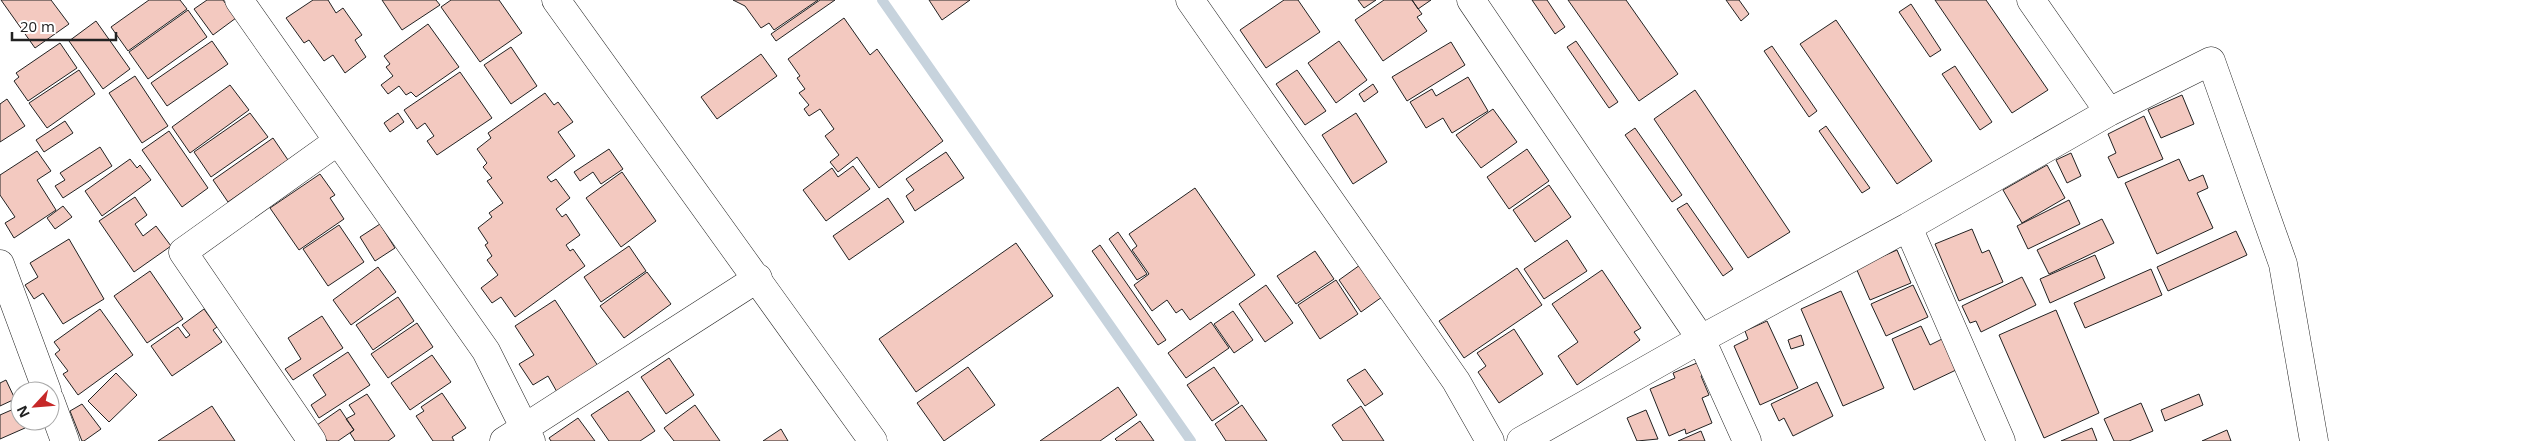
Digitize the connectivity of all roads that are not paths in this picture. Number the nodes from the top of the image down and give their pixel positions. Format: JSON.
{"nodes":[{"id":1,"x":239,"y":0,"type":"edge"},
{"id":2,"x":556,"y":0,"type":"edge"},
{"id":3,"x":1190,"y":0,"type":"edge"},
{"id":4,"x":1471,"y":0,"type":"edge"},
{"id":5,"x":2030,"y":0,"type":"edge"},
{"id":6,"x":2109,"y":112,"type":"junction"},
{"id":7,"x":338,"y":141,"type":"junction"},
{"id":8,"x":1908,"y":227,"type":"junction"},
{"id":9,"x":0,"y":264,"type":"edge"},
{"id":10,"x":758,"y":278,"type":"junction"},
{"id":11,"x":1701,"y":339,"type":"junction"},
{"id":12,"x":42,"y":381,"type":"edge"},
{"id":13,"x":60,"y":427,"type":"edge"},
{"id":14,"x":520,"y":436,"type":"edge"},
{"id":15,"x":65,"y":441,"type":"edge"},
{"id":16,"x":312,"y":441,"type":"edge"},
{"id":17,"x":873,"y":441,"type":"edge"},
{"id":18,"x":1490,"y":441,"type":"edge"},
{"id":19,"x":1520,"y":441,"type":"edge"},
{"id":20,"x":1747,"y":441,"type":"edge"},
{"id":21,"x":2001,"y":441,"type":"edge"},
{"id":22,"x":2314,"y":441,"type":"edge"}],
"edges":[{"from":1,"to":7,"type":"street"},
{"from":2,"to":10,"type":"street"},
{"from":3,"to":18,"type":"street"},
{"from":4,"to":11,"type":"street"},
{"from":5,"to":6,"type":"street"},
{"from":6,"to":8,"type":"street"},
{"from":6,"to":22,"type":"street"},
{"from":7,"to":14,"type":"street"},
{"from":7,"to":16,"type":"street"},
{"from":8,"to":11,"type":"street"},
{"from":8,"to":21,"type":"street"},
{"from":9,"to":12,"type":"street"},
{"from":10,"to":14,"type":"street"},
{"from":10,"to":17,"type":"street"},
{"from":11,"to":19,"type":"street"},
{"from":11,"to":20,"type":"street"},
{"from":13,"to":15,"type":"street"}]}
